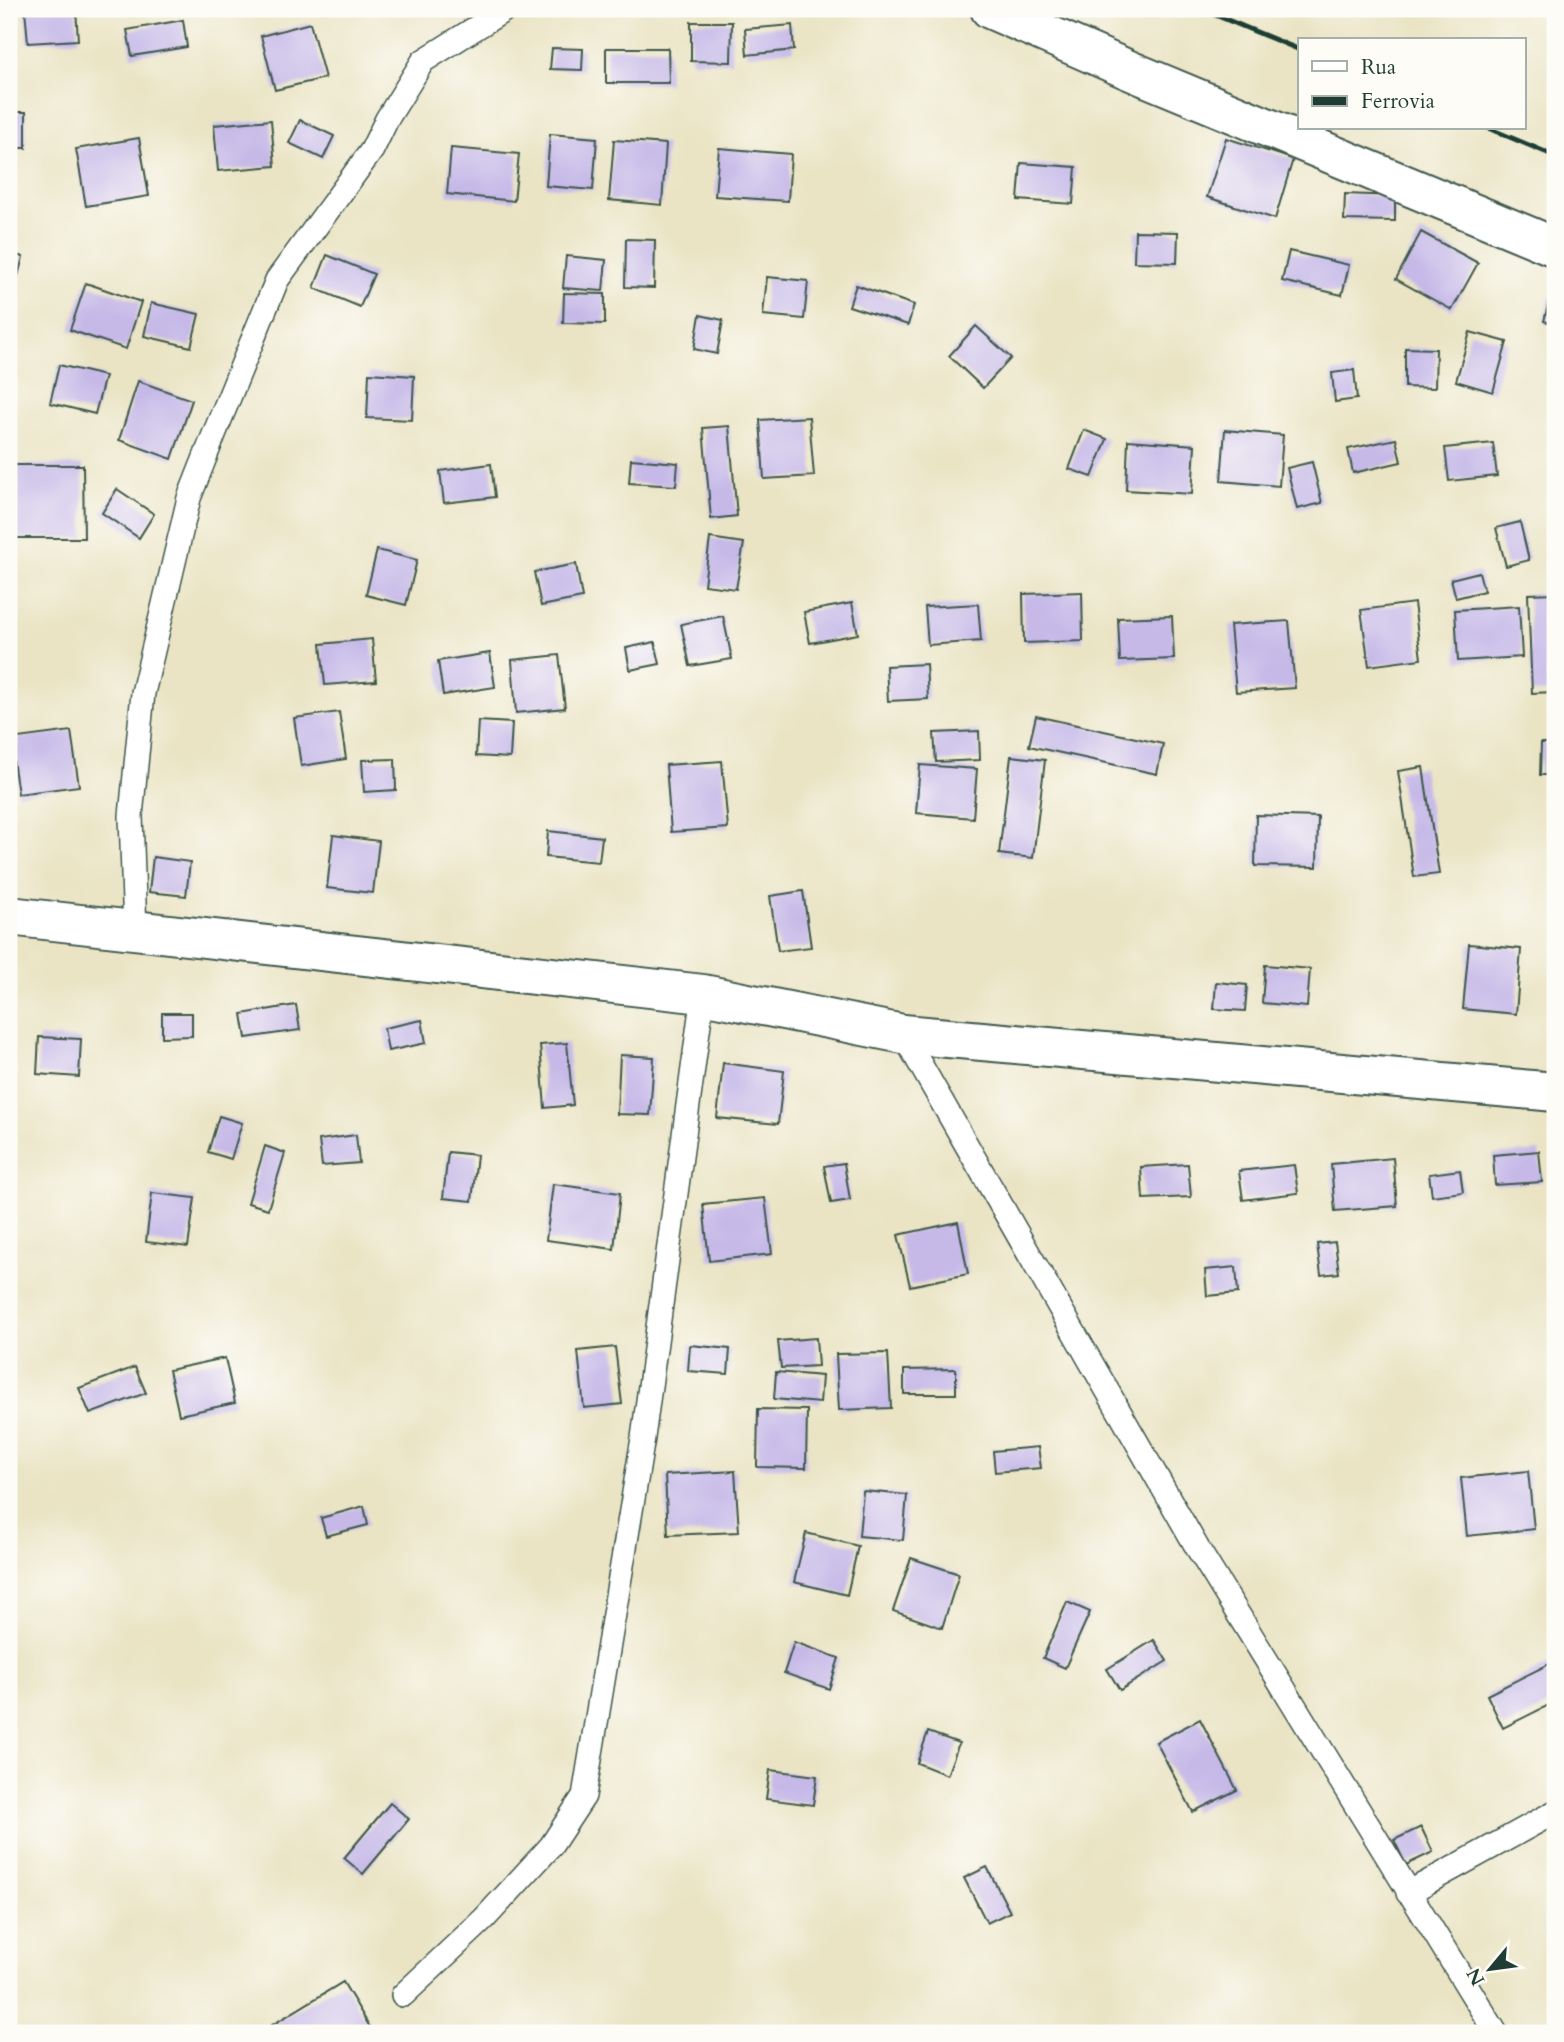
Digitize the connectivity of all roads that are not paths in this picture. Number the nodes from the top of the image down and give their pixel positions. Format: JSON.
{"nodes":[{"id":1,"x":506,"y":9,"type":"edge"},
{"id":2,"x":990,"y":9,"type":"edge"},
{"id":3,"x":1555,"y":247,"type":"edge"},
{"id":4,"x":9,"y":916,"type":"edge"},
{"id":5,"x":135,"y":931,"type":"junction"},
{"id":6,"x":703,"y":994,"type":"junction"},
{"id":7,"x":903,"y":1034,"type":"junction"},
{"id":8,"x":1555,"y":1093,"type":"edge"},
{"id":9,"x":1555,"y":1812,"type":"edge"},
{"id":10,"x":1408,"y":1893,"type":"junction"},
{"id":11,"x":403,"y":1995,"type":"dead end"},
{"id":12,"x":1496,"y":2033,"type":"edge"}],
"edges":[{"from":1,"to":5,"type":"lane"},
{"from":2,"to":3,"type":"street"},
{"from":4,"to":5,"type":"street"},
{"from":5,"to":6,"type":"street"},
{"from":6,"to":7,"type":"street"},
{"from":6,"to":11,"type":"lane"},
{"from":7,"to":8,"type":"street"},
{"from":7,"to":10,"type":"lane"},
{"from":9,"to":10,"type":"lane"},
{"from":10,"to":12,"type":"lane"}]}
